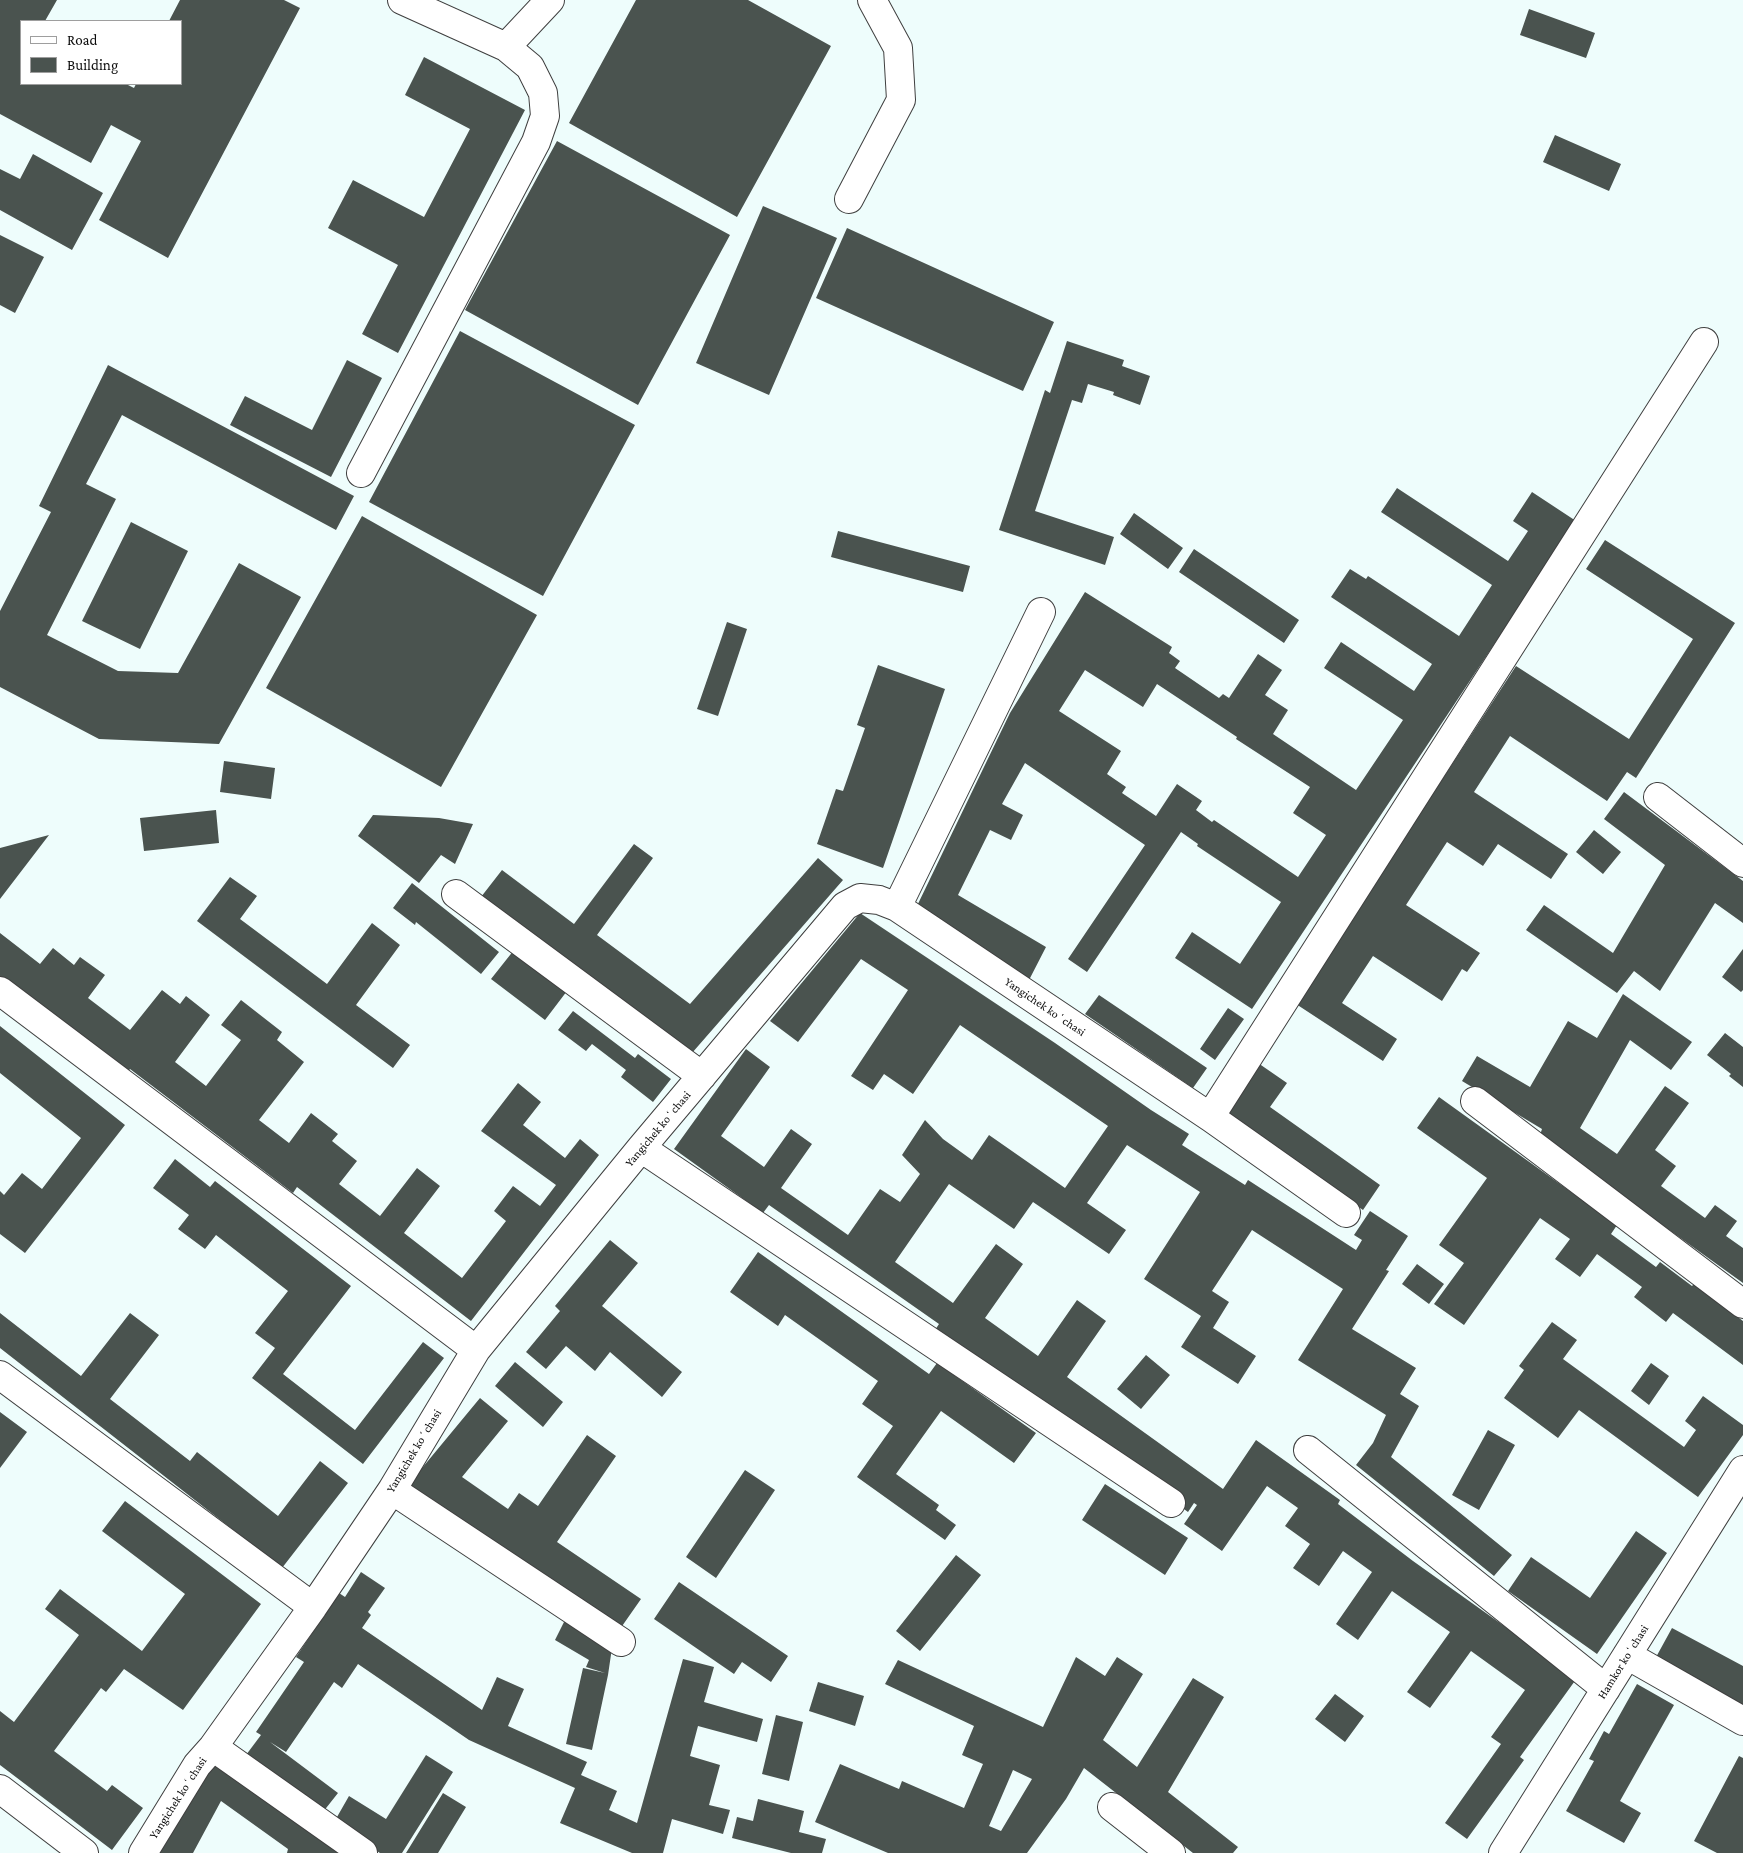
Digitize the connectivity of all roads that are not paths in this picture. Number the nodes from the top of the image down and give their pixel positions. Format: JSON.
{"nodes":[{"id":1,"x":402,"y":0,"type":"edge"},
{"id":2,"x":550,"y":0,"type":"edge"},
{"id":3,"x":872,"y":0,"type":"edge"},
{"id":4,"x":506,"y":47,"type":"junction"},
{"id":5,"x":850,"y":199,"type":"dead end"},
{"id":6,"x":1704,"y":342,"type":"dead end"},
{"id":7,"x":361,"y":473,"type":"dead end"},
{"id":8,"x":1040,"y":612,"type":"dead end"},
{"id":9,"x":1658,"y":798,"type":"dead end"},
{"id":10,"x":1743,"y":863,"type":"edge"},
{"id":11,"x":456,"y":894,"type":"dead end"},
{"id":12,"x":897,"y":907,"type":"junction"},
{"id":13,"x":0,"y":991,"type":"edge"},
{"id":14,"x":702,"y":1076,"type":"junction"},
{"id":15,"x":1476,"y":1101,"type":"dead end"},
{"id":16,"x":1210,"y":1117,"type":"junction"},
{"id":17,"x":641,"y":1148,"type":"junction"},
{"id":18,"x":1346,"y":1213,"type":"dead end"},
{"id":19,"x":1743,"y":1304,"type":"edge"},
{"id":20,"x":476,"y":1350,"type":"junction"},
{"id":21,"x":0,"y":1375,"type":"edge"},
{"id":22,"x":1308,"y":1450,"type":"dead end"},
{"id":23,"x":1743,"y":1470,"type":"edge"},
{"id":24,"x":392,"y":1490,"type":"junction"},
{"id":25,"x":1171,"y":1503,"type":"dead end"},
{"id":26,"x":313,"y":1607,"type":"junction"},
{"id":27,"x":621,"y":1642,"type":"dead end"},
{"id":28,"x":1627,"y":1654,"type":"junction"},
{"id":29,"x":1606,"y":1689,"type":"junction"},
{"id":30,"x":1743,"y":1721,"type":"edge"},
{"id":31,"x":213,"y":1747,"type":"junction"},
{"id":32,"x":0,"y":1789,"type":"edge"},
{"id":33,"x":1112,"y":1807,"type":"dead end"},
{"id":34,"x":84,"y":1853,"type":"edge"},
{"id":35,"x":143,"y":1853,"type":"edge"},
{"id":36,"x":363,"y":1853,"type":"edge"},
{"id":37,"x":1171,"y":1853,"type":"edge"},
{"id":38,"x":1503,"y":1853,"type":"edge"}],
"edges":[{"from":1,"to":4,"type":"street"},
{"from":2,"to":4,"type":"street"},
{"from":3,"to":5,"type":"street"},
{"from":4,"to":7,"type":"street"},
{"from":6,"to":16,"type":"street"},
{"from":8,"to":12,"type":"street"},
{"from":9,"to":10,"type":"street"},
{"from":11,"to":14,"type":"street"},
{"from":12,"to":14,"type":"street","name":"Yangichek koʻchasi"},
{"from":12,"to":16,"type":"street","name":"Yangichek koʻchasi"},
{"from":13,"to":20,"type":"street"},
{"from":14,"to":17,"type":"street","name":"Yangichek koʻchasi"},
{"from":15,"to":19,"type":"street"},
{"from":16,"to":18,"type":"street","name":"Yangichek koʻchasi"},
{"from":17,"to":20,"type":"street","name":"Yangichek koʻchasi"},
{"from":17,"to":25,"type":"street"},
{"from":20,"to":24,"type":"street","name":"Yangichek koʻchasi"},
{"from":21,"to":26,"type":"street"},
{"from":22,"to":29,"type":"street"},
{"from":23,"to":28,"type":"street","name":"Hamkor koʻchasi"},
{"from":24,"to":26,"type":"street","name":"Yangichek koʻchasi"},
{"from":24,"to":27,"type":"street"},
{"from":26,"to":31,"type":"street","name":"Yangichek koʻchasi"},
{"from":28,"to":29,"type":"street","name":"Hamkor koʻchasi"},
{"from":28,"to":30,"type":"street"},
{"from":29,"to":38,"type":"street","name":"Hamkor koʻchasi"},
{"from":31,"to":35,"type":"street","name":"Yangichek koʻchasi"},
{"from":31,"to":36,"type":"street"},
{"from":32,"to":34,"type":"street"},
{"from":33,"to":37,"type":"street"}]}
